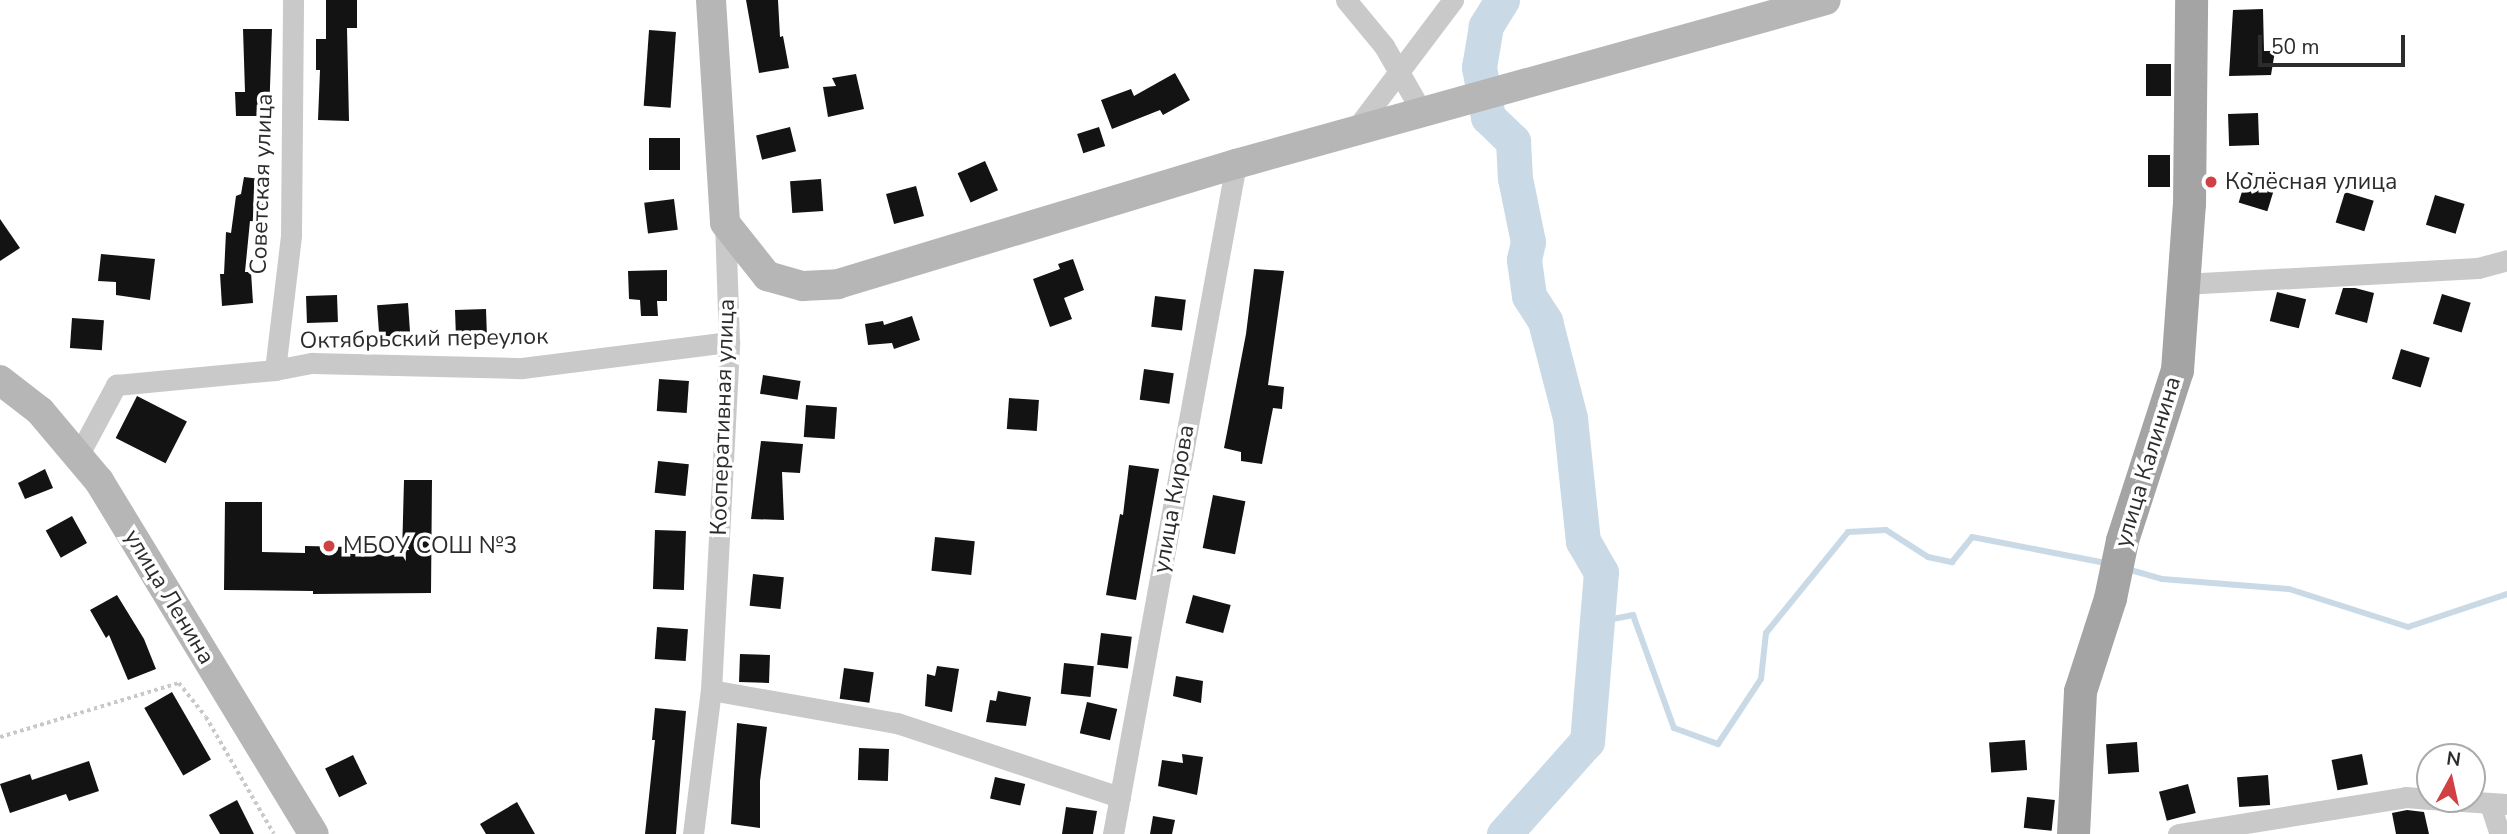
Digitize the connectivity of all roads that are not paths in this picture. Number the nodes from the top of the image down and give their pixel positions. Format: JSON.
{"nodes":[{"id":1,"x":293,"y":0,"type":"edge"},
{"id":2,"x":711,"y":0,"type":"edge"},
{"id":3,"x":1346,"y":0,"type":"edge"},
{"id":4,"x":1453,"y":0,"type":"edge"},
{"id":5,"x":1826,"y":0,"type":"edge"},
{"id":6,"x":2191,"y":0,"type":"edge"},
{"id":7,"x":1399,"y":71,"type":"junction"},
{"id":8,"x":1427,"y":111,"type":"junction"},
{"id":9,"x":1355,"y":130,"type":"junction"},
{"id":10,"x":1236,"y":164,"type":"junction"},
{"id":11,"x":725,"y":223,"type":"junction"},
{"id":12,"x":2507,"y":260,"type":"edge"},
{"id":13,"x":2183,"y":284,"type":"junction"},
{"id":14,"x":729,"y":342,"type":"junction"},
{"id":15,"x":275,"y":370,"type":"junction"},
{"id":16,"x":0,"y":380,"type":"edge"},
{"id":17,"x":78,"y":456,"type":"junction"},
{"id":18,"x":711,"y":690,"type":"junction"},
{"id":19,"x":1120,"y":797,"type":"junction"},
{"id":20,"x":2416,"y":798,"type":"edge"},
{"id":21,"x":2499,"y":804,"type":"edge"},
{"id":22,"x":314,"y":834,"type":"edge"},
{"id":23,"x":693,"y":834,"type":"edge"},
{"id":24,"x":1113,"y":834,"type":"edge"},
{"id":25,"x":2073,"y":834,"type":"edge"},
{"id":26,"x":2178,"y":834,"type":"edge"},
{"id":27,"x":2500,"y":834,"type":"edge"}],
"edges":[{"from":1,"to":15,"type":"street","name":"Советская улица"},
{"from":2,"to":11,"type":"street","name":"Кооперативная улица"},
{"from":3,"to":7,"type":"street"},
{"from":4,"to":7,"type":"street"},
{"from":5,"to":8,"type":"street"},
{"from":6,"to":13,"type":"main road","name":"улица Калинина"},
{"from":7,"to":8,"type":"street"},
{"from":7,"to":9,"type":"street"},
{"from":8,"to":9,"type":"street"},
{"from":9,"to":10,"type":"street"},
{"from":10,"to":11,"type":"street"},
{"from":10,"to":19,"type":"street","name":"улица Кирова"},
{"from":11,"to":14,"type":"street","name":"Кооперативная улица"},
{"from":12,"to":13,"type":"street"},
{"from":13,"to":25,"type":"main road","name":"улица Калинина"},
{"from":14,"to":15,"type":"street","name":"Октябрьский переулок"},
{"from":14,"to":18,"type":"street","name":"Кооперативная улица"},
{"from":15,"to":17,"type":"street","name":"Октябрьский переулок"},
{"from":16,"to":17,"type":"street","name":"улица Ленина"},
{"from":17,"to":22,"type":"street","name":"улица Ленина"},
{"from":18,"to":19,"type":"street"},
{"from":18,"to":23,"type":"street","name":"Кооперативная улица"},
{"from":19,"to":24,"type":"street","name":"улица Кирова"},
{"from":20,"to":26,"type":"street"},
{"from":21,"to":27,"type":"street"}]}
